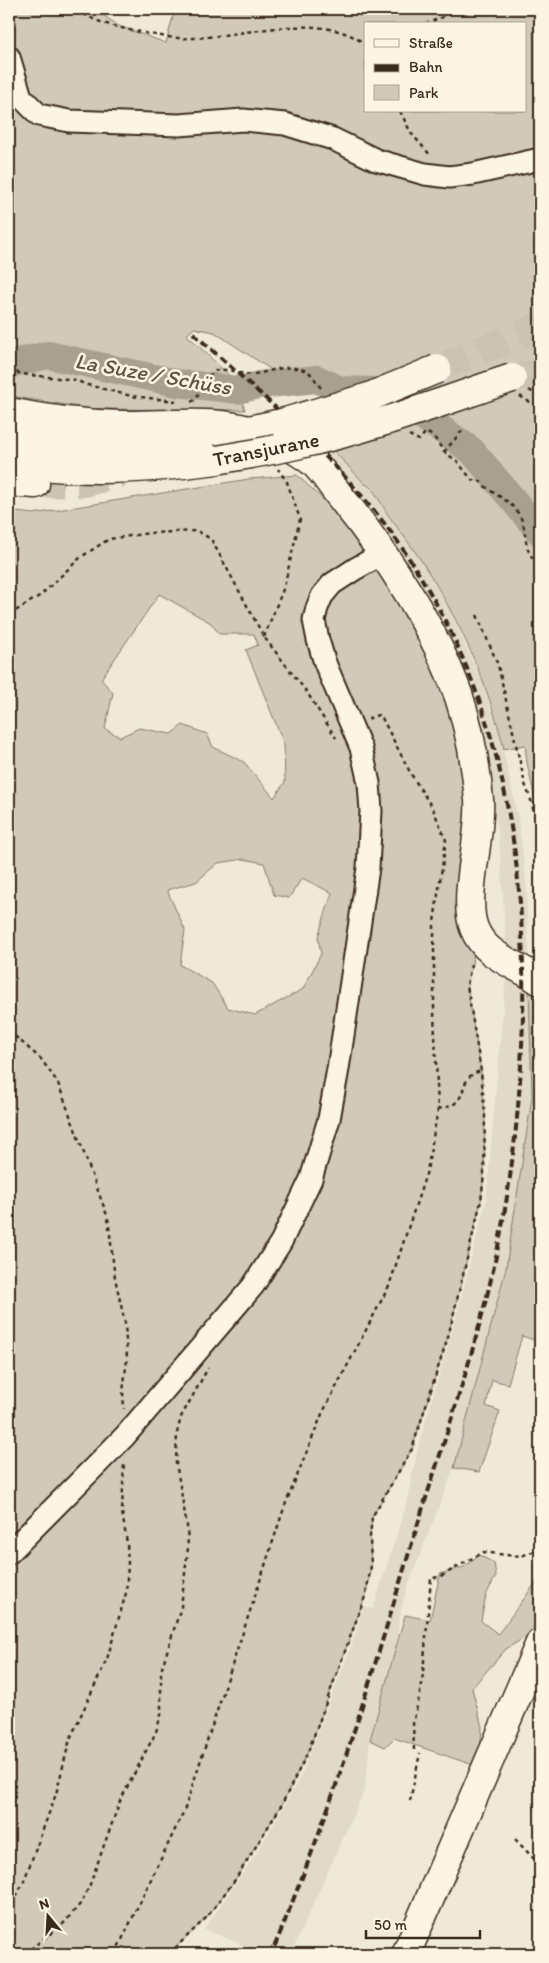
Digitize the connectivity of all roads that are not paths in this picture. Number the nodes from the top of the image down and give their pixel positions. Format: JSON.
{"nodes":[{"id":1,"x":9,"y":57,"type":"edge"},
{"id":2,"x":540,"y":159,"type":"edge"},
{"id":3,"x":439,"y":368,"type":"tunnel mouth"},
{"id":4,"x":521,"y":384,"type":"tunnel mouth"},
{"id":5,"x":9,"y":412,"type":"edge"},
{"id":6,"x":9,"y":435,"type":"edge"},
{"id":7,"x":9,"y":461,"type":"edge"},
{"id":8,"x":382,"y":554,"type":"junction"},
{"id":9,"x":540,"y":981,"type":"edge"},
{"id":10,"x":9,"y":1553,"type":"edge"},
{"id":11,"x":540,"y":1643,"type":"edge"},
{"id":12,"x":534,"y":1669,"type":"edge"},
{"id":13,"x":406,"y":1954,"type":"edge"}],
"edges":[{"from":1,"to":2,"type":"street"},
{"from":3,"to":6,"type":"main road","name":"Transjurane","bridge":true},
{"from":4,"to":7,"type":"main road","name":"Transjurane","bridge":true},
{"from":5,"to":8,"type":"main road"},
{"from":8,"to":9,"type":"main road"},
{"from":8,"to":10,"type":"street"},
{"from":11,"to":12,"type":"main road"},
{"from":12,"to":13,"type":"main road"}]}
